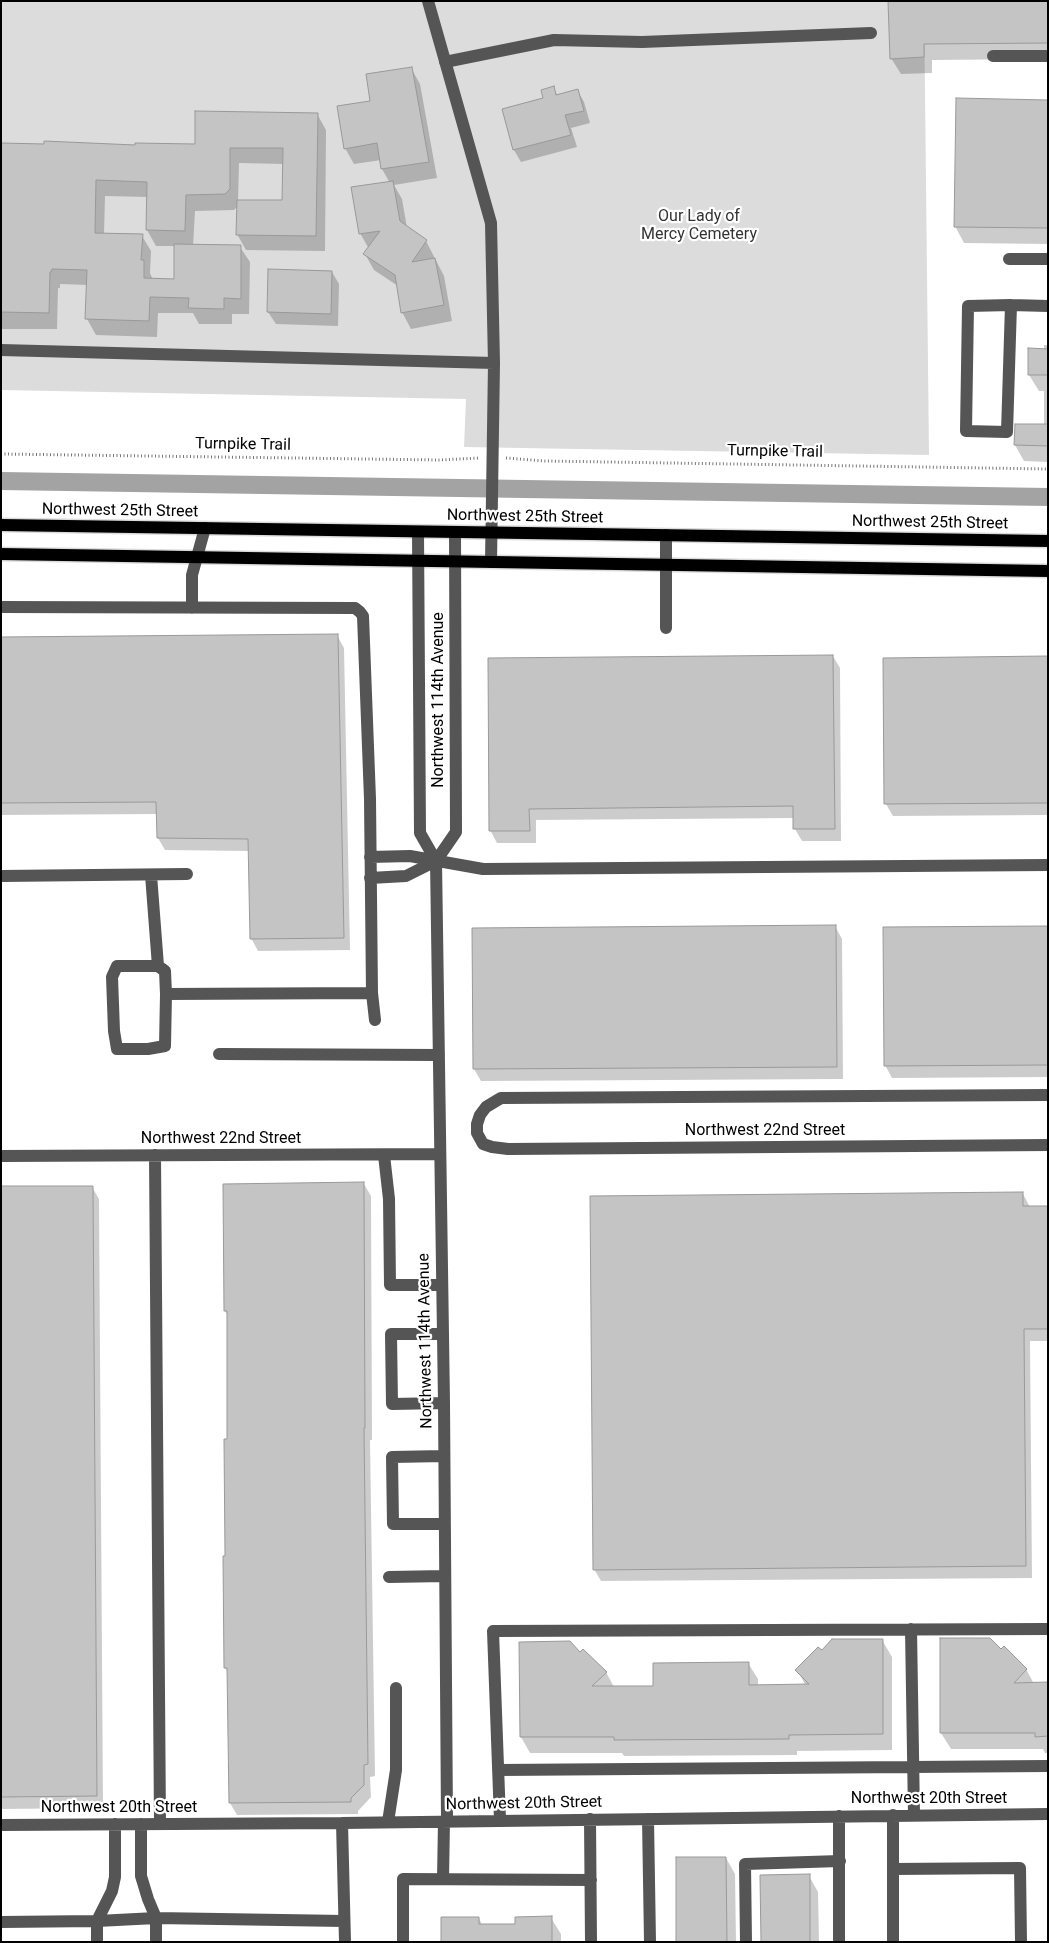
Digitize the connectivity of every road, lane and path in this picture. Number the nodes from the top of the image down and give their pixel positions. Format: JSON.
{"nodes":[{"id":1,"x":428,"y":1,"type":"edge"},
{"id":2,"x":871,"y":33,"type":"dead end"},
{"id":3,"x":993,"y":56,"type":"dead end"},
{"id":4,"x":1048,"y":56,"type":"edge"},
{"id":5,"x":445,"y":62,"type":"junction"},
{"id":6,"x":1009,"y":259,"type":"dead end"},
{"id":7,"x":1048,"y":259,"type":"edge"},
{"id":8,"x":1011,"y":306,"type":"junction"},
{"id":9,"x":1048,"y":306,"type":"edge"},
{"id":10,"x":1,"y":350,"type":"edge"},
{"id":11,"x":494,"y":363,"type":"junction"},
{"id":12,"x":1,"y":454,"type":"edge"},
{"id":13,"x":484,"y":458,"type":"dead end"},
{"id":14,"x":503,"y":458,"type":"dead end"},
{"id":15,"x":1048,"y":469,"type":"edge"},
{"id":16,"x":1,"y":525,"type":"edge"},
{"id":17,"x":205,"y":528,"type":"junction"},
{"id":18,"x":418,"y":532,"type":"junction"},
{"id":19,"x":455,"y":532,"type":"junction"},
{"id":20,"x":492,"y":533,"type":"junction"},
{"id":21,"x":666,"y":535,"type":"junction"},
{"id":22,"x":1048,"y":541,"type":"edge"},
{"id":23,"x":1,"y":554,"type":"edge"},
{"id":24,"x":197,"y":557,"type":"junction"},
{"id":25,"x":418,"y":561,"type":"junction"},
{"id":26,"x":455,"y":561,"type":"junction"},
{"id":27,"x":491,"y":562,"type":"junction"},
{"id":28,"x":666,"y":565,"type":"junction"},
{"id":29,"x":1048,"y":570,"type":"edge"},
{"id":30,"x":1,"y":607,"type":"edge"},
{"id":31,"x":192,"y":608,"type":"junction"},
{"id":32,"x":666,"y":628,"type":"dead end"},
{"id":33,"x":370,"y":857,"type":"junction"},
{"id":34,"x":436,"y":861,"type":"junction"},
{"id":35,"x":1048,"y":865,"type":"edge"},
{"id":36,"x":151,"y":874,"type":"junction"},
{"id":37,"x":187,"y":874,"type":"dead end"},
{"id":38,"x":1,"y":876,"type":"edge"},
{"id":39,"x":370,"y":878,"type":"junction"},
{"id":40,"x":158,"y":966,"type":"junction"},
{"id":41,"x":372,"y":993,"type":"junction"},
{"id":42,"x":166,"y":994,"type":"junction"},
{"id":43,"x":375,"y":1020,"type":"dead end"},
{"id":44,"x":219,"y":1054,"type":"dead end"},
{"id":45,"x":439,"y":1054,"type":"junction"},
{"id":46,"x":1048,"y":1095,"type":"edge"},
{"id":47,"x":1048,"y":1145,"type":"edge"},
{"id":48,"x":384,"y":1154,"type":"junction"},
{"id":49,"x":440,"y":1154,"type":"junction"},
{"id":50,"x":155,"y":1155,"type":"junction"},
{"id":51,"x":1,"y":1156,"type":"edge"},
{"id":52,"x":441,"y":1285,"type":"junction"},
{"id":53,"x":443,"y":1334,"type":"junction"},
{"id":54,"x":444,"y":1404,"type":"junction"},
{"id":55,"x":444,"y":1456,"type":"junction"},
{"id":56,"x":444,"y":1524,"type":"junction"},
{"id":57,"x":445,"y":1576,"type":"junction"},
{"id":58,"x":389,"y":1577,"type":"dead end"},
{"id":59,"x":911,"y":1629,"type":"junction"},
{"id":60,"x":1048,"y":1629,"type":"edge"},
{"id":61,"x":396,"y":1688,"type":"dead end"},
{"id":62,"x":1048,"y":1766,"type":"edge"},
{"id":63,"x":913,"y":1767,"type":"junction"},
{"id":64,"x":498,"y":1770,"type":"junction"},
{"id":65,"x":1048,"y":1814,"type":"edge"},
{"id":66,"x":893,"y":1815,"type":"junction"},
{"id":67,"x":914,"y":1815,"type":"junction"},
{"id":68,"x":839,"y":1816,"type":"junction"},
{"id":69,"x":590,"y":1819,"type":"junction"},
{"id":70,"x":648,"y":1819,"type":"junction"},
{"id":71,"x":500,"y":1820,"type":"junction"},
{"id":72,"x":446,"y":1821,"type":"junction"},
{"id":73,"x":388,"y":1822,"type":"junction"},
{"id":74,"x":342,"y":1823,"type":"junction"},
{"id":75,"x":115,"y":1824,"type":"junction"},
{"id":76,"x":141,"y":1824,"type":"junction"},
{"id":77,"x":160,"y":1824,"type":"junction"},
{"id":78,"x":1,"y":1825,"type":"edge"},
{"id":79,"x":840,"y":1861,"type":"junction"},
{"id":80,"x":893,"y":1869,"type":"junction"},
{"id":81,"x":443,"y":1879,"type":"junction"},
{"id":82,"x":591,"y":1880,"type":"junction"},
{"id":83,"x":156,"y":1918,"type":"junction"},
{"id":84,"x":97,"y":1921,"type":"junction"},
{"id":85,"x":344,"y":1921,"type":"junction"},
{"id":86,"x":1,"y":1922,"type":"edge"},
{"id":87,"x":97,"y":1942,"type":"edge"},
{"id":88,"x":156,"y":1942,"type":"edge"},
{"id":89,"x":345,"y":1942,"type":"edge"},
{"id":90,"x":403,"y":1942,"type":"edge"},
{"id":91,"x":591,"y":1942,"type":"edge"},
{"id":92,"x":650,"y":1942,"type":"edge"},
{"id":93,"x":746,"y":1942,"type":"edge"},
{"id":94,"x":839,"y":1942,"type":"edge"},
{"id":95,"x":893,"y":1942,"type":"edge"},
{"id":96,"x":1021,"y":1942,"type":"edge"}],
"edges":[{"from":1,"to":5,"type":"street"},
{"from":2,"to":5,"type":"street"},
{"from":3,"to":4,"type":"street"},
{"from":5,"to":11,"type":"street"},
{"from":6,"to":7,"type":"street"},
{"from":8,"to":8,"type":"street"},
{"from":8,"to":9,"type":"street"},
{"from":10,"to":11,"type":"street"},
{"from":11,"to":20,"type":"street"},
{"from":12,"to":13,"type":"path","name":"Turnpike Trail"},
{"from":14,"to":15,"type":"path","name":"Turnpike Trail"},
{"from":16,"to":17,"type":"main road","name":"Northwest 25th Street"},
{"from":17,"to":18,"type":"main road","name":"Northwest 25th Street"},
{"from":17,"to":24,"type":"street"},
{"from":18,"to":19,"type":"main road","name":"Northwest 25th Street"},
{"from":18,"to":25,"type":"street","name":"Northwest 114th Avenue"},
{"from":19,"to":20,"type":"main road","name":"Northwest 25th Street"},
{"from":19,"to":26,"type":"street","name":"Northwest 114th Avenue"},
{"from":20,"to":21,"type":"main road","name":"Northwest 25th Street"},
{"from":20,"to":27,"type":"street"},
{"from":21,"to":22,"type":"main road","name":"Northwest 25th Street"},
{"from":21,"to":28,"type":"street"},
{"from":23,"to":24,"type":"main road"},
{"from":24,"to":25,"type":"main road"},
{"from":24,"to":31,"type":"street"},
{"from":25,"to":26,"type":"main road"},
{"from":25,"to":34,"type":"street","name":"Northwest 114th Avenue"},
{"from":26,"to":27,"type":"main road"},
{"from":26,"to":34,"type":"street","name":"Northwest 114th Avenue"},
{"from":27,"to":28,"type":"main road"},
{"from":28,"to":29,"type":"main road"},
{"from":28,"to":32,"type":"street"},
{"from":30,"to":31,"type":"street"},
{"from":31,"to":33,"type":"street"},
{"from":33,"to":34,"type":"street"},
{"from":33,"to":39,"type":"street"},
{"from":34,"to":35,"type":"street"},
{"from":34,"to":39,"type":"street"},
{"from":34,"to":45,"type":"street","name":"Northwest 114th Avenue"},
{"from":36,"to":37,"type":"street"},
{"from":36,"to":38,"type":"street"},
{"from":36,"to":40,"type":"street"},
{"from":39,"to":41,"type":"street"},
{"from":40,"to":42,"type":"street"},
{"from":40,"to":42,"type":"street"},
{"from":41,"to":42,"type":"street"},
{"from":41,"to":43,"type":"street"},
{"from":44,"to":45,"type":"street"},
{"from":45,"to":49,"type":"street","name":"Northwest 114th Avenue"},
{"from":46,"to":47,"type":"street","name":"Northwest 22nd Street"},
{"from":48,"to":49,"type":"street","name":"Northwest 22nd Street"},
{"from":48,"to":50,"type":"street","name":"Northwest 22nd Street"},
{"from":48,"to":52,"type":"street"},
{"from":49,"to":52,"type":"street","name":"Northwest 114th Avenue"},
{"from":50,"to":51,"type":"street","name":"Northwest 22nd Street"},
{"from":50,"to":77,"type":"street"},
{"from":52,"to":53,"type":"street","name":"Northwest 114th Avenue"},
{"from":53,"to":54,"type":"street","name":"Northwest 114th Avenue"},
{"from":53,"to":54,"type":"street"},
{"from":54,"to":55,"type":"street","name":"Northwest 114th Avenue"},
{"from":55,"to":56,"type":"street","name":"Northwest 114th Avenue"},
{"from":55,"to":56,"type":"street"},
{"from":56,"to":57,"type":"street","name":"Northwest 114th Avenue"},
{"from":57,"to":58,"type":"street"},
{"from":57,"to":72,"type":"street","name":"Northwest 114th Avenue"},
{"from":59,"to":60,"type":"street"},
{"from":59,"to":63,"type":"street"},
{"from":59,"to":64,"type":"street"},
{"from":61,"to":73,"type":"street"},
{"from":62,"to":63,"type":"street"},
{"from":63,"to":64,"type":"street"},
{"from":63,"to":67,"type":"street"},
{"from":64,"to":71,"type":"street"},
{"from":65,"to":67,"type":"street","name":"Northwest 20th Street"},
{"from":66,"to":67,"type":"street","name":"Northwest 20th Street"},
{"from":66,"to":68,"type":"street","name":"Northwest 20th Street"},
{"from":66,"to":80,"type":"street"},
{"from":68,"to":70,"type":"street","name":"Northwest 20th Street"},
{"from":68,"to":79,"type":"street"},
{"from":69,"to":70,"type":"street","name":"Northwest 20th Street"},
{"from":69,"to":71,"type":"street","name":"Northwest 20th Street"},
{"from":69,"to":82,"type":"street"},
{"from":70,"to":92,"type":"street"},
{"from":71,"to":72,"type":"street","name":"Northwest 20th Street"},
{"from":72,"to":73,"type":"street","name":"Northwest 20th Street"},
{"from":72,"to":81,"type":"street","name":"Northwest 114th Avenue"},
{"from":73,"to":74,"type":"street","name":"Northwest 20th Street"},
{"from":74,"to":77,"type":"street","name":"Northwest 20th Street"},
{"from":74,"to":85,"type":"street"},
{"from":75,"to":76,"type":"street","name":"Northwest 20th Street"},
{"from":75,"to":78,"type":"street","name":"Northwest 20th Street"},
{"from":75,"to":84,"type":"street"},
{"from":76,"to":77,"type":"street","name":"Northwest 20th Street"},
{"from":76,"to":83,"type":"street"},
{"from":79,"to":93,"type":"street"},
{"from":79,"to":94,"type":"street"},
{"from":80,"to":95,"type":"street"},
{"from":80,"to":96,"type":"street"},
{"from":81,"to":82,"type":"street"},
{"from":81,"to":90,"type":"street"},
{"from":82,"to":91,"type":"street"},
{"from":83,"to":84,"type":"street"},
{"from":83,"to":85,"type":"street"},
{"from":83,"to":88,"type":"street"},
{"from":84,"to":86,"type":"street"},
{"from":84,"to":87,"type":"street"},
{"from":85,"to":89,"type":"street"}]}
